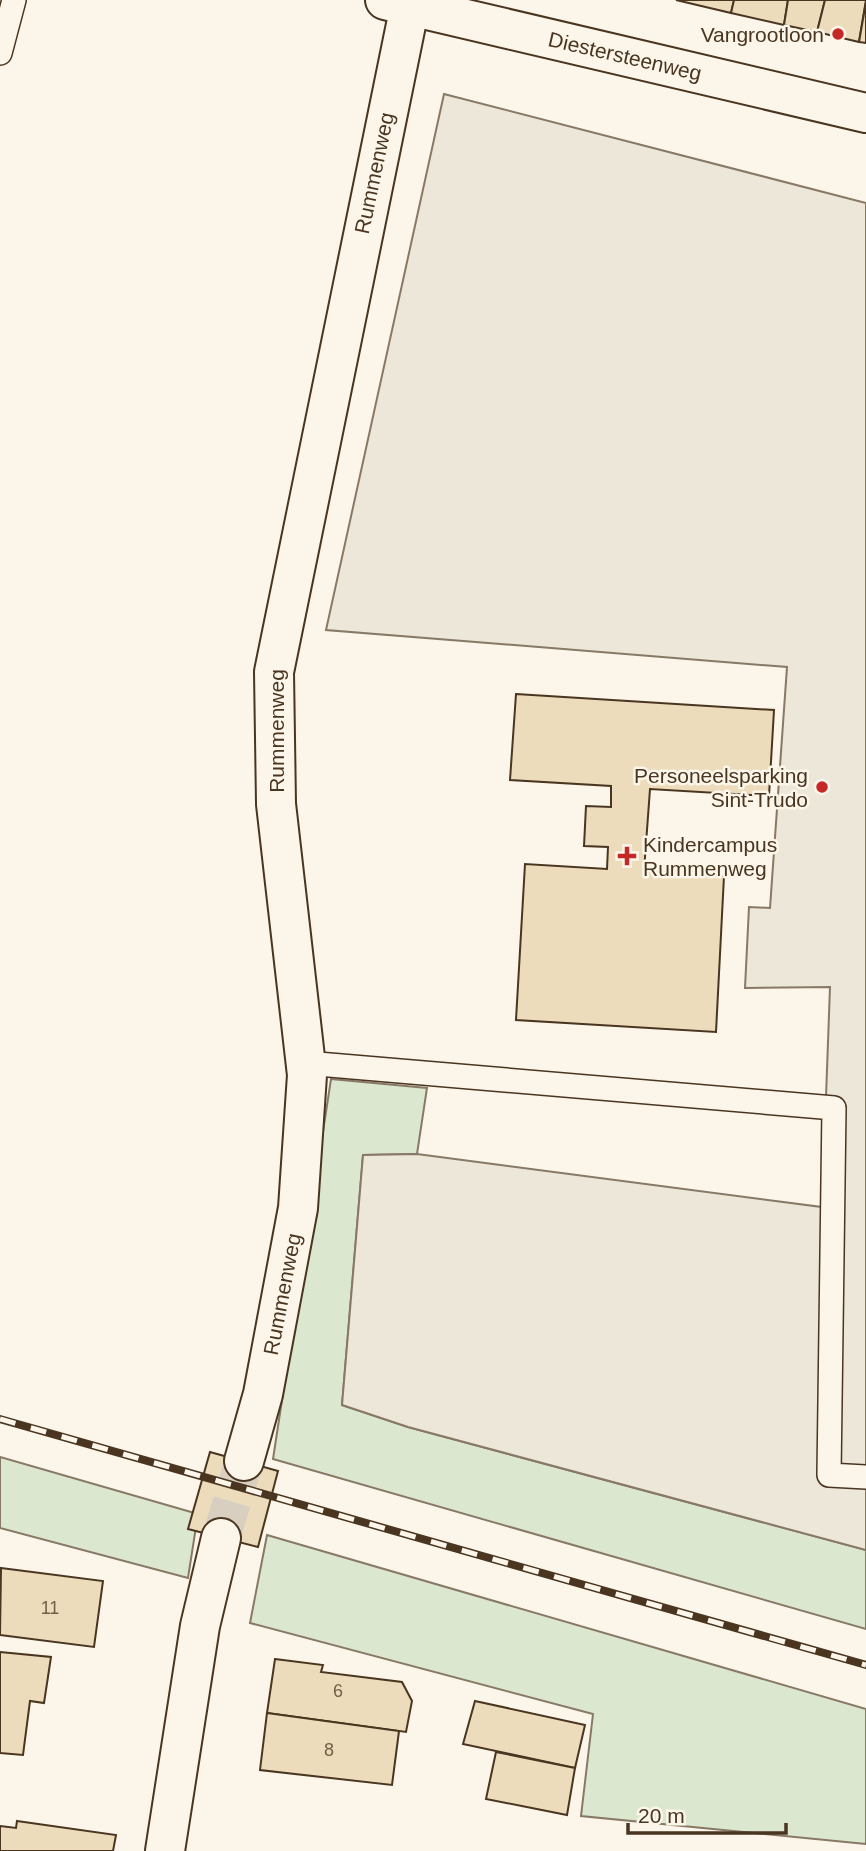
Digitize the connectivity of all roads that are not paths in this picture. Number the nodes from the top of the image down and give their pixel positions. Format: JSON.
{"nodes":[{"id":1,"x":14,"y":0,"type":"edge"},
{"id":2,"x":397,"y":3,"type":"edge"},
{"id":3,"x":0,"y":53,"type":"edge"},
{"id":4,"x":866,"y":113,"type":"edge"},
{"id":5,"x":306,"y":1063,"type":"junction"},
{"id":6,"x":244,"y":1461,"type":"tunnel mouth"},
{"id":7,"x":866,"y":1477,"type":"edge"},
{"id":8,"x":221,"y":1538,"type":"tunnel mouth"},
{"id":9,"x":165,"y":1851,"type":"edge"}],
"edges":[{"from":1,"to":3,"type":"lane"},
{"from":2,"to":4,"type":"street","name":"Diestersteenweg"},
{"from":2,"to":5,"type":"street","name":"Rummenweg"},
{"from":5,"to":6,"type":"street","name":"Rummenweg"},
{"from":5,"to":7,"type":"lane"},
{"from":8,"to":9,"type":"street"}]}
